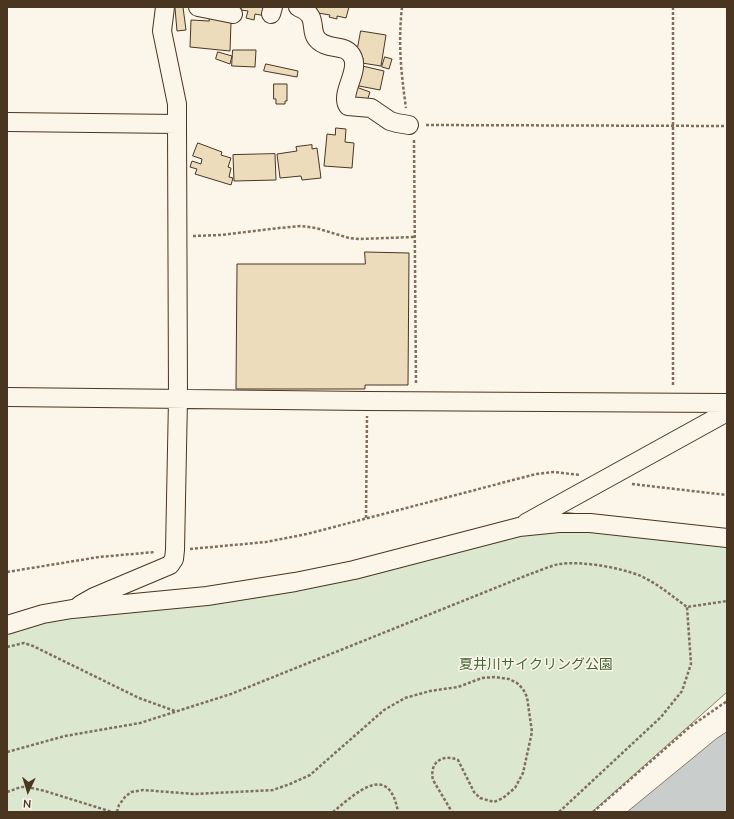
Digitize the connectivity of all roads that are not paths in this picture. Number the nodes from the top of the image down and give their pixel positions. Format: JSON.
{"nodes":[{"id":1,"x":166,"y":7,"type":"edge"},
{"id":2,"x":198,"y":7,"type":"edge"},
{"id":3,"x":298,"y":7,"type":"edge"},
{"id":4,"x":233,"y":14,"type":"dead end"},
{"id":5,"x":7,"y":122,"type":"edge"},
{"id":6,"x":178,"y":124,"type":"junction"},
{"id":7,"x":409,"y":124,"type":"road end"},
{"id":8,"x":7,"y":397,"type":"edge"},
{"id":9,"x":178,"y":399,"type":"junction"},
{"id":10,"x":727,"y":403,"type":"edge"},
{"id":11,"x":727,"y":412,"type":"edge"},
{"id":12,"x":519,"y":527,"type":"junction"},
{"id":13,"x":727,"y":538,"type":"edge"},
{"id":14,"x":72,"y":610,"type":"junction"},
{"id":15,"x":7,"y":625,"type":"edge"}],
"edges":[{"from":1,"to":6,"type":"street"},
{"from":2,"to":4,"type":"street"},
{"from":3,"to":7,"type":"street"},
{"from":5,"to":6,"type":"street"},
{"from":6,"to":9,"type":"street"},
{"from":8,"to":9,"type":"street"},
{"from":9,"to":10,"type":"street"},
{"from":9,"to":14,"type":"street"},
{"from":11,"to":12,"type":"street"},
{"from":12,"to":13,"type":"street"},
{"from":12,"to":14,"type":"street"},
{"from":14,"to":15,"type":"street"}]}
